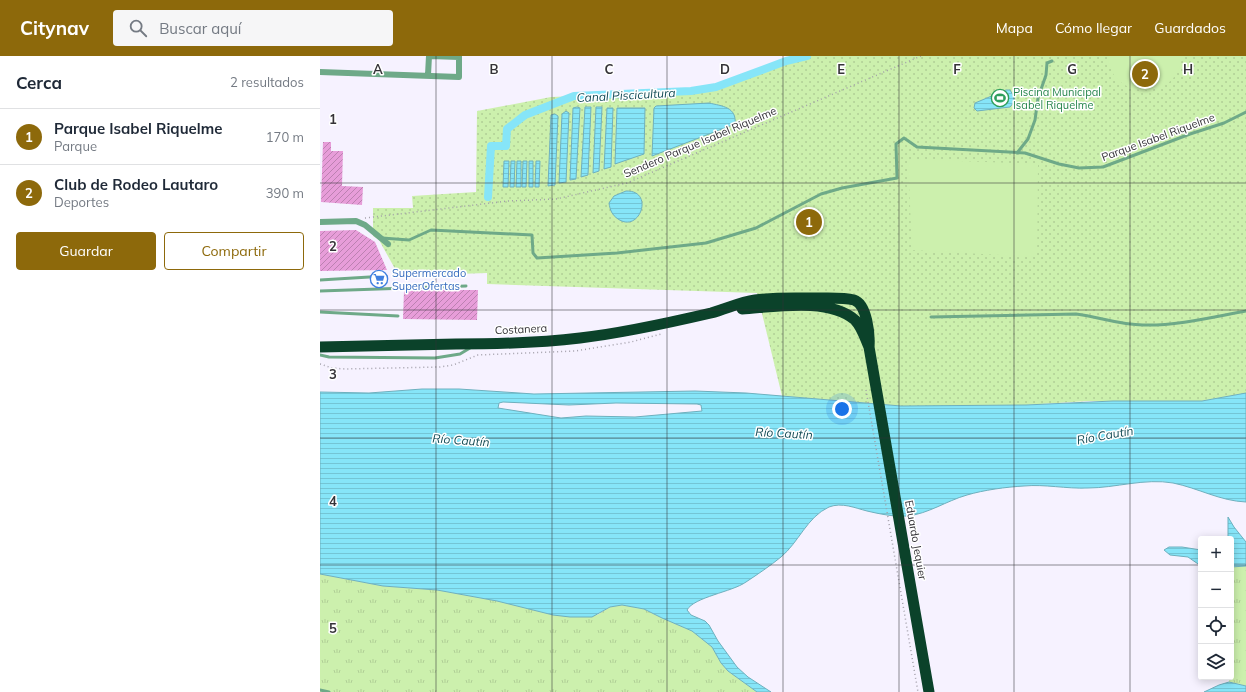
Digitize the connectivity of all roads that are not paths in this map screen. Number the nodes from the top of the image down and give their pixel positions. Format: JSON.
{"nodes":[{"id":1,"x":430,"y":56,"type":"edge"},
{"id":2,"x":459,"y":57,"type":"edge"},
{"id":3,"x":1052,"y":61,"type":"dead end"},
{"id":4,"x":320,"y":72,"type":"edge"},
{"id":5,"x":428,"y":75,"type":"junction"},
{"id":6,"x":1246,"y":112,"type":"edge"},
{"id":7,"x":1017,"y":153,"type":"junction"},
{"id":8,"x":320,"y":222,"type":"edge"},
{"id":9,"x":382,"y":238,"type":"junction"},
{"id":10,"x":388,"y":244,"type":"dead end"},
{"id":11,"x":386,"y":276,"type":"dead end"},
{"id":12,"x":320,"y":280,"type":"edge"},
{"id":13,"x":466,"y":286,"type":"dead end"},
{"id":14,"x":320,"y":291,"type":"edge"},
{"id":15,"x":720,"y":310,"type":"junction"},
{"id":16,"x":1246,"y":311,"type":"edge"},
{"id":17,"x":320,"y":312,"type":"edge"},
{"id":18,"x":398,"y":316,"type":"dead end"},
{"id":19,"x":931,"y":317,"type":"dead end"},
{"id":20,"x":479,"y":344,"type":"junction"},
{"id":21,"x":320,"y":347,"type":"edge"},
{"id":22,"x":869,"y":347,"type":"junction"},
{"id":23,"x":320,"y":355,"type":"edge"},
{"id":24,"x":872,"y":394,"type":"joint"},
{"id":25,"x":320,"y":690,"type":"edge"},
{"id":26,"x":329,"y":692,"type":"edge"},
{"id":27,"x":929,"y":692,"type":"edge"}],
"edges":[{"from":1,"to":2,"type":"street"},
{"from":1,"to":5,"type":"street"},
{"from":2,"to":5,"type":"street"},
{"from":3,"to":7,"type":"lane"},
{"from":4,"to":5,"type":"street"},
{"from":6,"to":7,"type":"lane","name":"Parque Isabel Riquelme"},
{"from":7,"to":9,"type":"lane","name":"Parque Isabel Riquelme"},
{"from":8,"to":9,"type":"street"},
{"from":9,"to":10,"type":"street"},
{"from":11,"to":12,"type":"lane"},
{"from":13,"to":14,"type":"lane"},
{"from":15,"to":20,"type":"highway","name":"Costanera"},
{"from":15,"to":22,"type":"highway","name":"Costanera"},
{"from":15,"to":22,"type":"highway","name":"Costanera"},
{"from":16,"to":19,"type":"lane"},
{"from":17,"to":18,"type":"lane"},
{"from":20,"to":21,"type":"highway","name":"Costanera"},
{"from":20,"to":23,"type":"lane"},
{"from":22,"to":24,"type":"highway","name":"Costanera"},
{"from":24,"to":27,"type":"highway","name":"Eduardo Jequier"},
{"from":25,"to":26,"type":"lane"}]}
